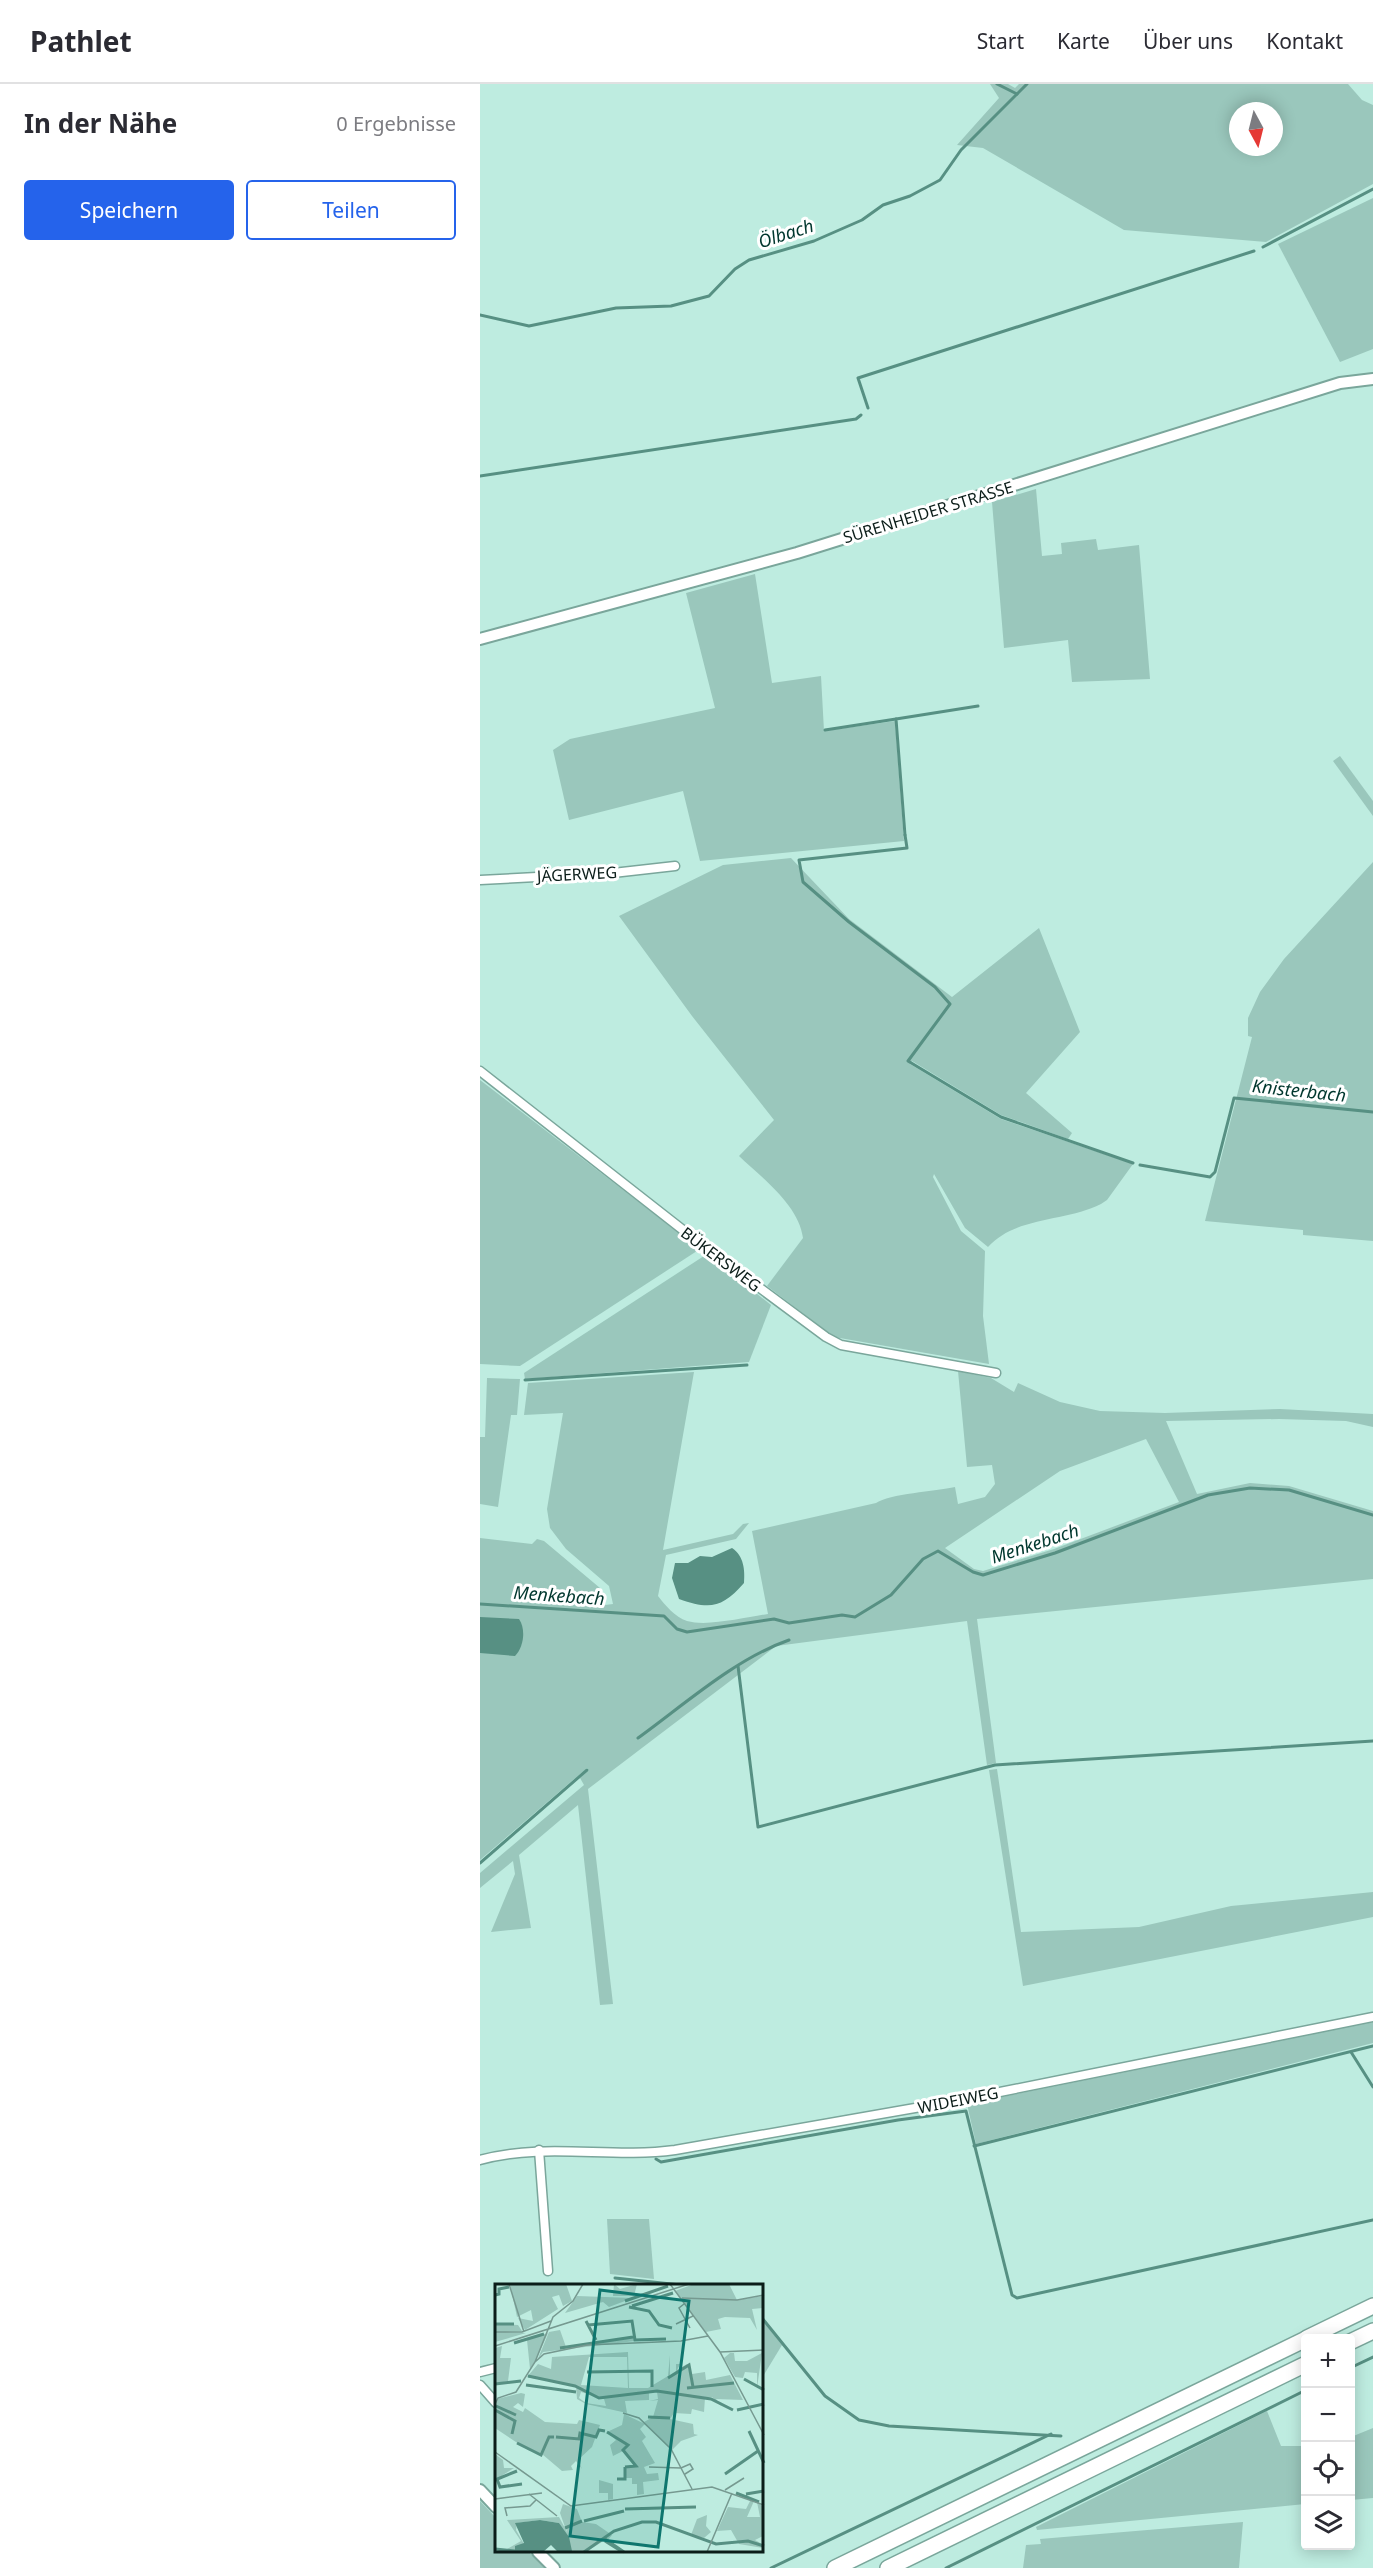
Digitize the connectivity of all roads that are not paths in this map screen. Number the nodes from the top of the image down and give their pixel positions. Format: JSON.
{"nodes":[{"id":1,"x":1373,"y":379,"type":"edge"},
{"id":2,"x":480,"y":639,"type":"edge"},
{"id":3,"x":675,"y":866,"type":"dead end"},
{"id":4,"x":480,"y":880,"type":"edge"},
{"id":5,"x":480,"y":1071,"type":"edge"},
{"id":6,"x":996,"y":1373,"type":"dead end"},
{"id":7,"x":1373,"y":2017,"type":"edge"},
{"id":8,"x":538,"y":2150,"type":"junction"},
{"id":9,"x":480,"y":2160,"type":"edge"},
{"id":10,"x":548,"y":2271,"type":"dead end"},
{"id":11,"x":1373,"y":2306,"type":"edge"},
{"id":12,"x":1373,"y":2331,"type":"edge"},
{"id":13,"x":1316,"y":2334,"type":"edge"},
{"id":14,"x":1355,"y":2340,"type":"edge"},
{"id":15,"x":1301,"y":2341,"type":"edge"},
{"id":16,"x":1301,"y":2366,"type":"edge"},
{"id":17,"x":495,"y":2368,"type":"edge"},
{"id":18,"x":480,"y":2372,"type":"edge"},
{"id":19,"x":480,"y":2385,"type":"edge"},
{"id":20,"x":495,"y":2402,"type":"edge"},
{"id":21,"x":480,"y":2490,"type":"edge"},
{"id":22,"x":495,"y":2506,"type":"edge"},
{"id":23,"x":539,"y":2553,"type":"edge"},
{"id":24,"x":554,"y":2568,"type":"edge"},
{"id":25,"x":835,"y":2568,"type":"edge"},
{"id":26,"x":888,"y":2568,"type":"edge"}],
"edges":[{"from":1,"to":2,"type":"main road","name":"SÜRENHEIDER STRASSE"},
{"from":3,"to":4,"type":"street","name":"JÄGERWEG"},
{"from":5,"to":6,"type":"street","name":"BÜKERSWEG"},
{"from":7,"to":8,"type":"street","name":"WIDEIWEG"},
{"from":8,"to":9,"type":"street","name":"WIDEIWEG"},
{"from":8,"to":10,"type":"street"},
{"from":11,"to":13,"type":"highway"},
{"from":12,"to":14,"type":"highway"},
{"from":15,"to":25,"type":"highway"},
{"from":16,"to":26,"type":"highway"},
{"from":17,"to":18,"type":"street"},
{"from":19,"to":20,"type":"street"},
{"from":21,"to":22,"type":"main road"},
{"from":23,"to":24,"type":"main road"}]}
